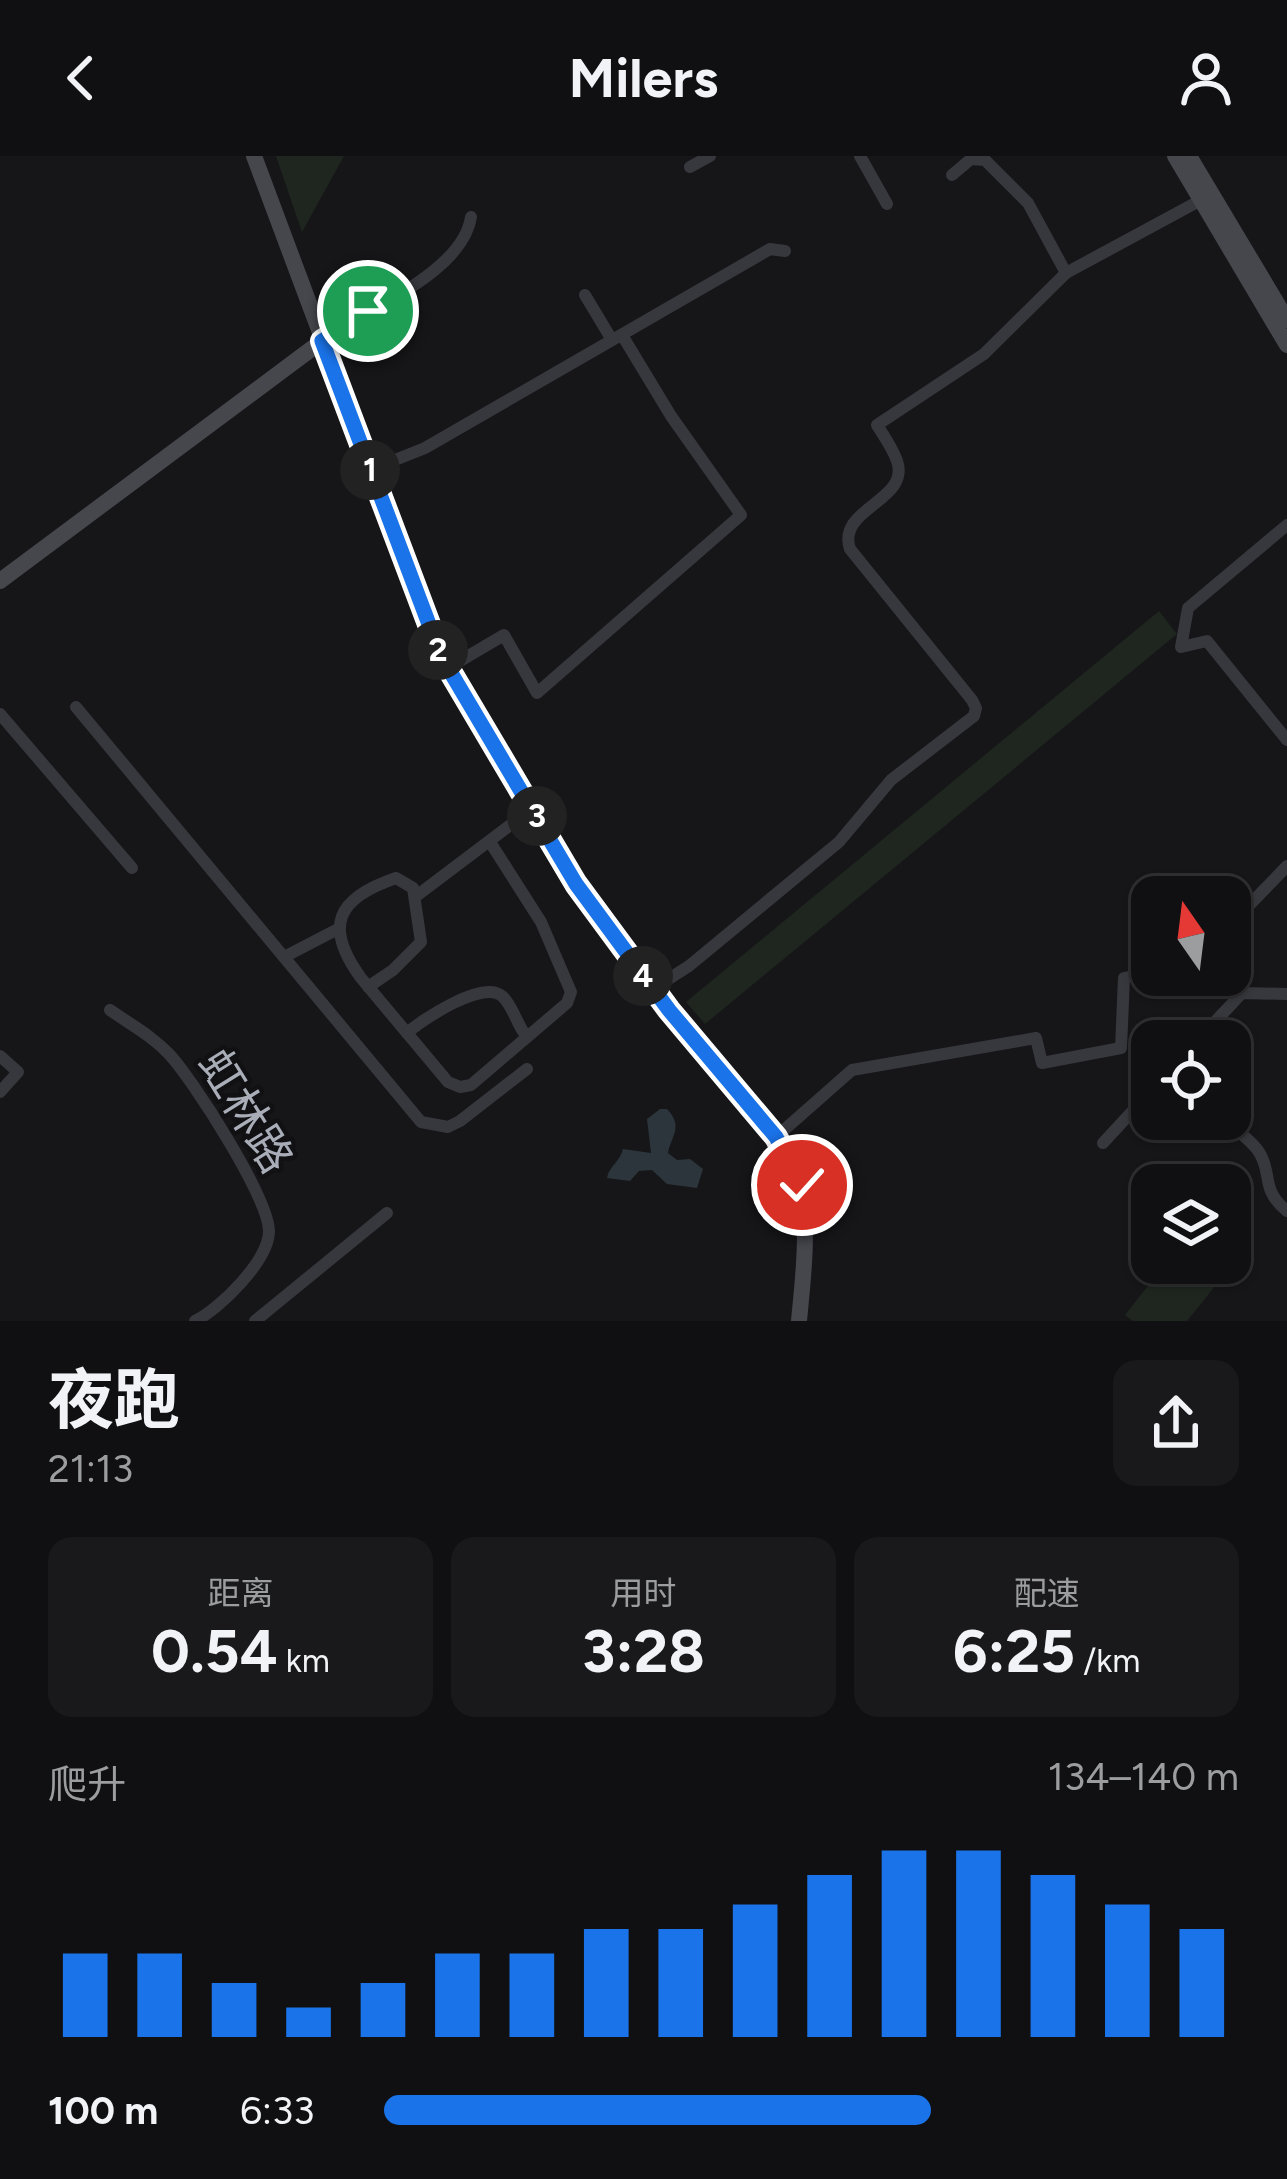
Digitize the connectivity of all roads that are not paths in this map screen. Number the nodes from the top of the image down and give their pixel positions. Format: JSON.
{"nodes":[{"id":1,"x":254,"y":156,"type":"edge"},
{"id":2,"x":710,"y":156,"type":"edge"},
{"id":3,"x":860,"y":156,"type":"edge"},
{"id":4,"x":1174,"y":156,"type":"edge"},
{"id":5,"x":1189,"y":156,"type":"edge"},
{"id":6,"x":984,"y":158,"type":"edge"},
{"id":7,"x":690,"y":167,"type":"dead end"},
{"id":8,"x":952,"y":176,"type":"dead end"},
{"id":9,"x":1201,"y":200,"type":"junction"},
{"id":10,"x":887,"y":204,"type":"dead end"},
{"id":11,"x":471,"y":218,"type":"dead end"},
{"id":12,"x":785,"y":251,"type":"dead end"},
{"id":13,"x":1066,"y":274,"type":"junction"},
{"id":14,"x":585,"y":296,"type":"dead end"},
{"id":15,"x":1287,"y":320,"type":"edge"},
{"id":16,"x":617,"y":337,"type":"junction"},
{"id":17,"x":322,"y":341,"type":"junction"},
{"id":18,"x":1287,"y":344,"type":"edge"},
{"id":19,"x":370,"y":470,"type":"junction"},
{"id":20,"x":1287,"y":525,"type":"edge"},
{"id":21,"x":0,"y":581,"type":"edge"},
{"id":22,"x":448,"y":668,"type":"junction"},
{"id":23,"x":76,"y":706,"type":"dead end"},
{"id":24,"x":0,"y":714,"type":"edge"},
{"id":25,"x":1287,"y":740,"type":"edge"},
{"id":26,"x":532,"y":808,"type":"junction"},
{"id":27,"x":490,"y":842,"type":"junction"},
{"id":28,"x":1287,"y":866,"type":"edge"},
{"id":29,"x":132,"y":868,"type":"dead end"},
{"id":30,"x":415,"y":897,"type":"junction"},
{"id":31,"x":1251,"y":903,"type":"edge"},
{"id":32,"x":338,"y":929,"type":"junction"},
{"id":33,"x":284,"y":957,"type":"junction"},
{"id":34,"x":1131,"y":976,"type":"edge"},
{"id":35,"x":368,"y":987,"type":"junction"},
{"id":36,"x":653,"y":989,"type":"junction"},
{"id":37,"x":1287,"y":994,"type":"edge"},
{"id":38,"x":110,"y":1010,"type":"dead end"},
{"id":39,"x":1217,"y":1020,"type":"edge"},
{"id":40,"x":407,"y":1033,"type":"junction"},
{"id":41,"x":527,"y":1037,"type":"junction"},
{"id":42,"x":0,"y":1056,"type":"edge"},
{"id":43,"x":527,"y":1069,"type":"dead end"},
{"id":44,"x":0,"y":1092,"type":"edge"},
{"id":45,"x":1131,"y":1113,"type":"edge"},
{"id":46,"x":776,"y":1137,"type":"junction"},
{"id":47,"x":1247,"y":1140,"type":"edge"},
{"id":48,"x":1103,"y":1143,"type":"dead end"},
{"id":49,"x":1287,"y":1211,"type":"edge"},
{"id":50,"x":387,"y":1214,"type":"dead end"},
{"id":51,"x":195,"y":1321,"type":"edge"},
{"id":52,"x":255,"y":1321,"type":"edge"},
{"id":53,"x":799,"y":1321,"type":"edge"}],
"edges":[{"from":1,"to":17,"type":"street"},
{"from":2,"to":7,"type":"street"},
{"from":3,"to":10,"type":"street"},
{"from":4,"to":9,"type":"street"},
{"from":5,"to":15,"type":"street"},
{"from":6,"to":8,"type":"street"},
{"from":6,"to":13,"type":"street"},
{"from":9,"to":13,"type":"street"},
{"from":9,"to":18,"type":"street"},
{"from":11,"to":17,"type":"street"},
{"from":12,"to":16,"type":"street"},
{"from":13,"to":36,"type":"street"},
{"from":14,"to":16,"type":"street"},
{"from":16,"to":19,"type":"street"},
{"from":16,"to":22,"type":"street"},
{"from":17,"to":19,"type":"street"},
{"from":17,"to":21,"type":"street"},
{"from":19,"to":22,"type":"street"},
{"from":20,"to":25,"type":"street"},
{"from":22,"to":26,"type":"street"},
{"from":23,"to":33,"type":"street"},
{"from":24,"to":29,"type":"street"},
{"from":26,"to":27,"type":"street"},
{"from":26,"to":36,"type":"street"},
{"from":27,"to":30,"type":"street"},
{"from":27,"to":41,"type":"street"},
{"from":28,"to":31,"type":"street"},
{"from":30,"to":32,"type":"street"},
{"from":30,"to":35,"type":"street"},
{"from":32,"to":33,"type":"street"},
{"from":32,"to":35,"type":"street"},
{"from":33,"to":43,"type":"street"},
{"from":34,"to":46,"type":"street"},
{"from":35,"to":40,"type":"street"},
{"from":36,"to":46,"type":"street"},
{"from":37,"to":39,"type":"street"},
{"from":38,"to":51,"type":"street","name":"虹林路"},
{"from":40,"to":41,"type":"street"},
{"from":40,"to":41,"type":"street"},
{"from":42,"to":44,"type":"street"},
{"from":45,"to":48,"type":"street"},
{"from":46,"to":53,"type":"street"},
{"from":47,"to":49,"type":"street"},
{"from":50,"to":52,"type":"street"}]}
